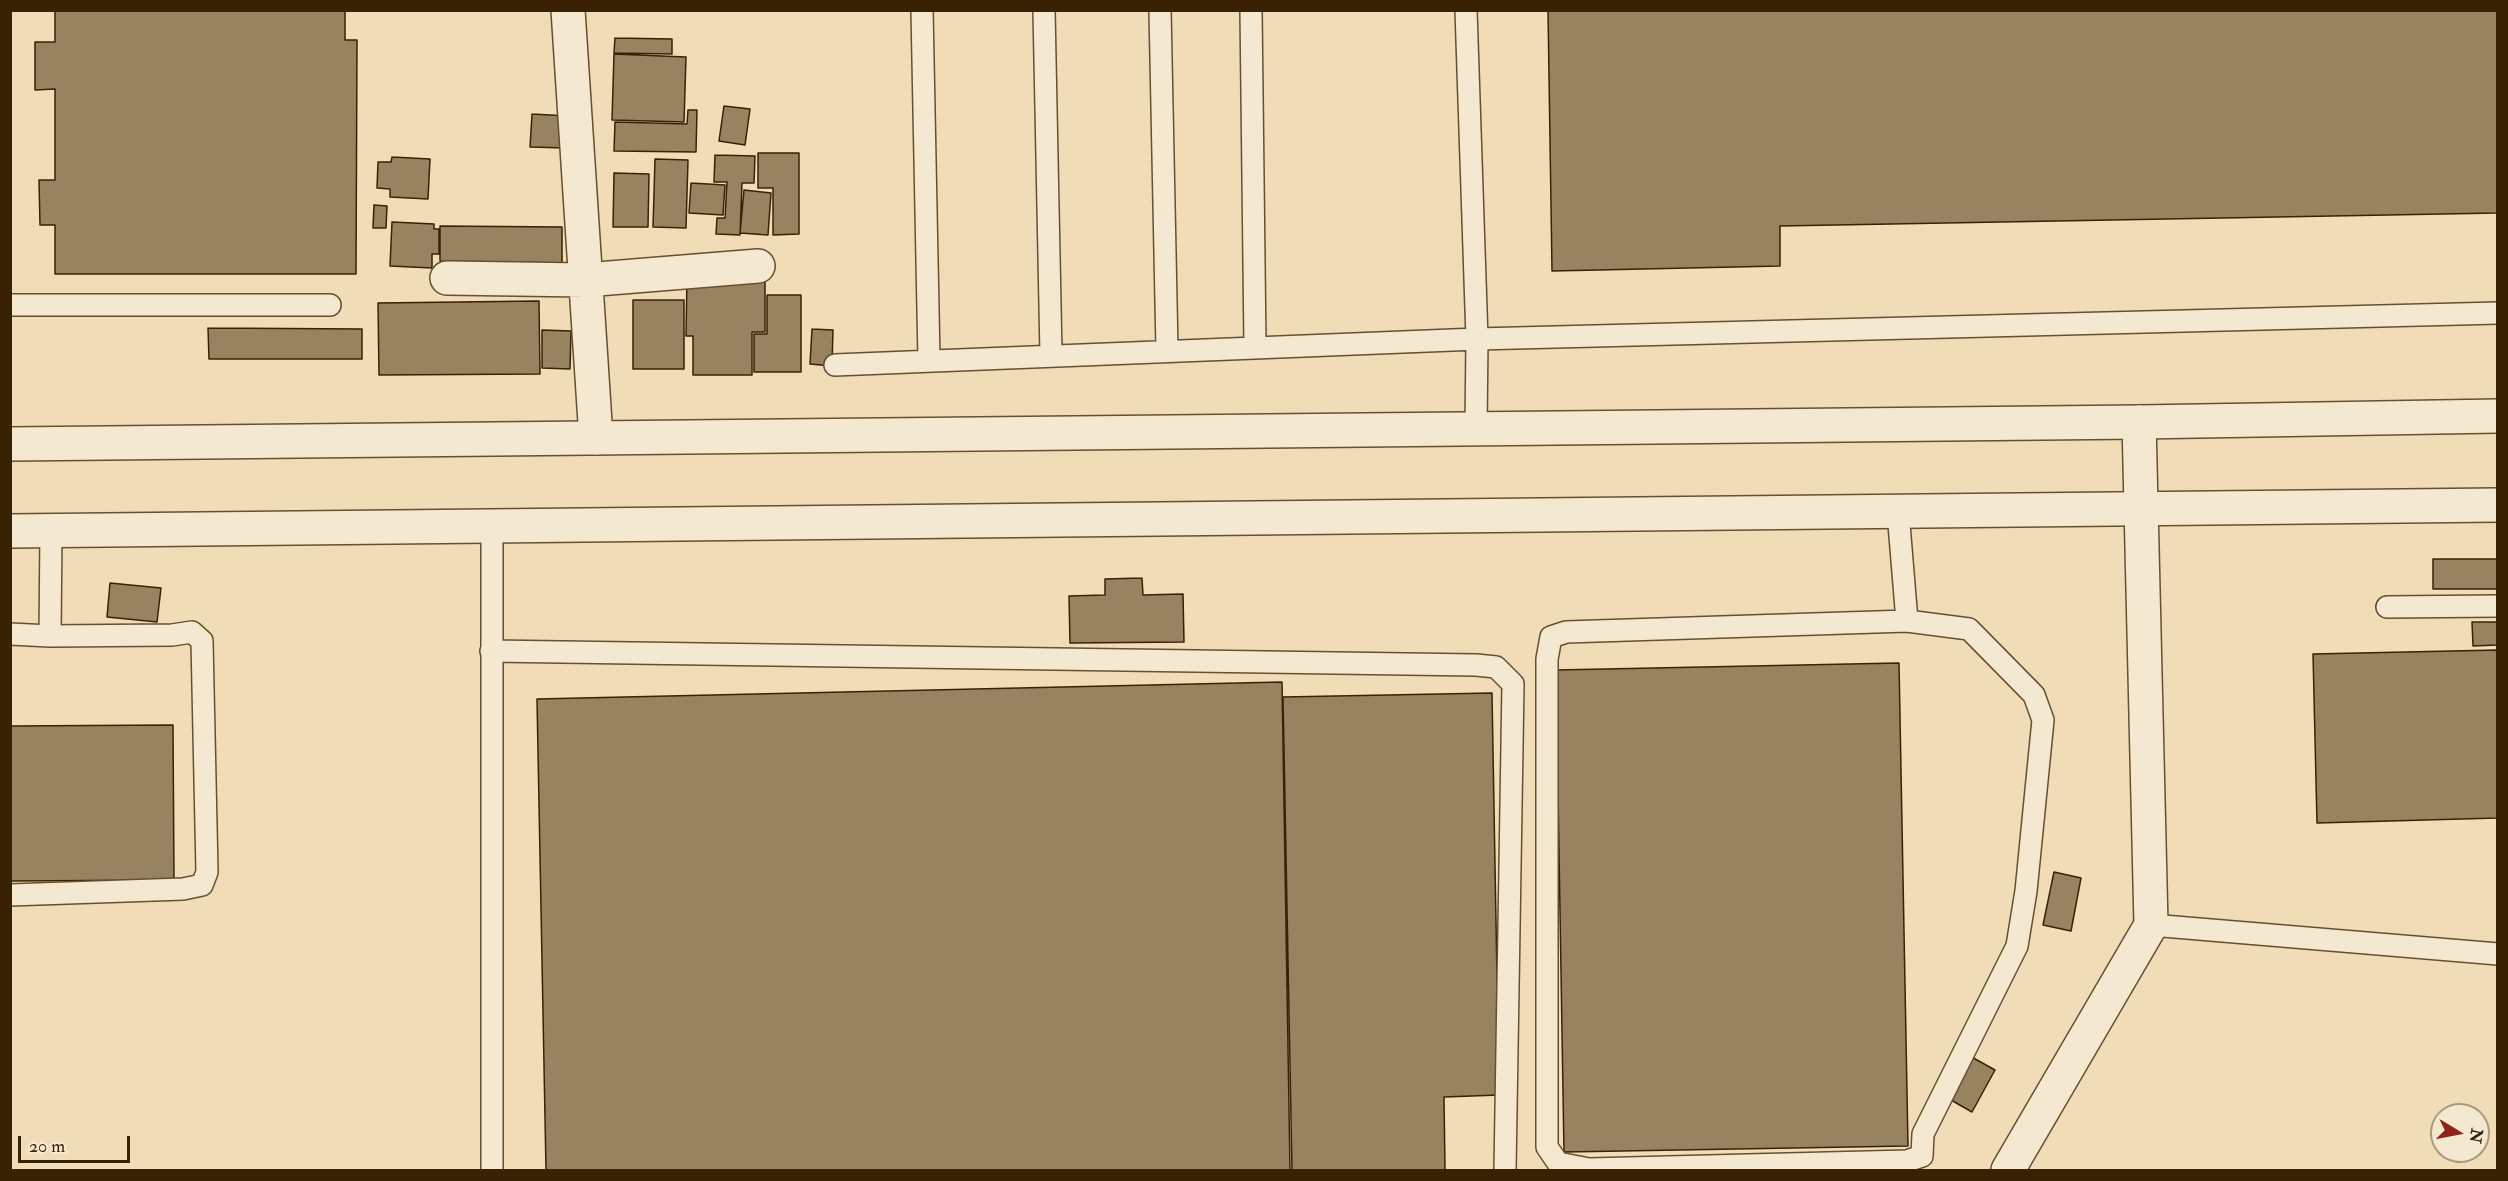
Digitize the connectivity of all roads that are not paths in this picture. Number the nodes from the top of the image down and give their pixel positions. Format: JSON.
{"nodes":[{"id":1,"x":568,"y":10,"type":"edge"},
{"id":2,"x":922,"y":10,"type":"edge"},
{"id":3,"x":1044,"y":10,"type":"edge"},
{"id":4,"x":1160,"y":10,"type":"edge"},
{"id":5,"x":1251,"y":10,"type":"edge"},
{"id":6,"x":1466,"y":10,"type":"edge"},
{"id":7,"x":758,"y":266,"type":"dead end"},
{"id":8,"x":447,"y":278,"type":"dead end"},
{"id":9,"x":585,"y":279,"type":"junction"},
{"id":10,"x":10,"y":305,"type":"edge"},
{"id":11,"x":330,"y":305,"type":"dead end"},
{"id":12,"x":2498,"y":313,"type":"edge"},
{"id":13,"x":1478,"y":339,"type":"junction"},
{"id":14,"x":1255,"y":348,"type":"junction"},
{"id":15,"x":1167,"y":350,"type":"junction"},
{"id":16,"x":1051,"y":355,"type":"junction"},
{"id":17,"x":929,"y":360,"type":"junction"},
{"id":18,"x":835,"y":365,"type":"dead end"},
{"id":19,"x":2498,"y":416,"type":"edge"},
{"id":20,"x":2139,"y":422,"type":"junction"},
{"id":21,"x":1476,"y":429,"type":"junction"},
{"id":22,"x":596,"y":438,"type":"junction"},
{"id":23,"x":10,"y":444,"type":"edge"},
{"id":24,"x":2498,"y":505,"type":"edge"},
{"id":25,"x":2140,"y":510,"type":"junction"},
{"id":26,"x":1898,"y":512,"type":"junction"},
{"id":27,"x":492,"y":526,"type":"junction"},
{"id":28,"x":10,"y":531,"type":"edge"},
{"id":29,"x":51,"y":531,"type":"junction"},
{"id":30,"x":2498,"y":606,"type":"edge"},
{"id":31,"x":2387,"y":607,"type":"dead end"},
{"id":32,"x":1908,"y":621,"type":"junction"},
{"id":33,"x":10,"y":634,"type":"edge"},
{"id":34,"x":50,"y":636,"type":"junction"},
{"id":35,"x":491,"y":651,"type":"junction"},
{"id":36,"x":10,"y":895,"type":"edge"},
{"id":37,"x":2151,"y":926,"type":"junction"},
{"id":38,"x":2498,"y":954,"type":"edge"},
{"id":39,"x":492,"y":1170,"type":"edge"},
{"id":40,"x":1505,"y":1170,"type":"edge"},
{"id":41,"x":2008,"y":1170,"type":"edge"}],
"edges":[{"from":1,"to":9,"type":"street"},
{"from":2,"to":17,"type":"lane"},
{"from":3,"to":16,"type":"lane"},
{"from":4,"to":15,"type":"lane"},
{"from":5,"to":14,"type":"lane"},
{"from":6,"to":13,"type":"lane"},
{"from":7,"to":9,"type":"street"},
{"from":8,"to":9,"type":"street"},
{"from":9,"to":22,"type":"street"},
{"from":10,"to":11,"type":"lane"},
{"from":12,"to":13,"type":"lane"},
{"from":13,"to":14,"type":"lane"},
{"from":13,"to":21,"type":"lane"},
{"from":14,"to":15,"type":"lane"},
{"from":15,"to":16,"type":"lane"},
{"from":16,"to":17,"type":"lane"},
{"from":17,"to":18,"type":"lane"},
{"from":19,"to":20,"type":"street"},
{"from":20,"to":21,"type":"street"},
{"from":20,"to":25,"type":"street"},
{"from":21,"to":22,"type":"street"},
{"from":22,"to":23,"type":"street"},
{"from":24,"to":25,"type":"street"},
{"from":25,"to":26,"type":"street"},
{"from":25,"to":37,"type":"street"},
{"from":26,"to":27,"type":"street"},
{"from":26,"to":32,"type":"lane"},
{"from":27,"to":29,"type":"street"},
{"from":27,"to":35,"type":"lane"},
{"from":28,"to":29,"type":"street"},
{"from":29,"to":34,"type":"lane"},
{"from":30,"to":31,"type":"lane"},
{"from":32,"to":32,"type":"lane"},
{"from":33,"to":34,"type":"lane"},
{"from":34,"to":36,"type":"lane"},
{"from":35,"to":39,"type":"lane"},
{"from":35,"to":40,"type":"lane"},
{"from":37,"to":38,"type":"lane"},
{"from":37,"to":41,"type":"street"}]}
